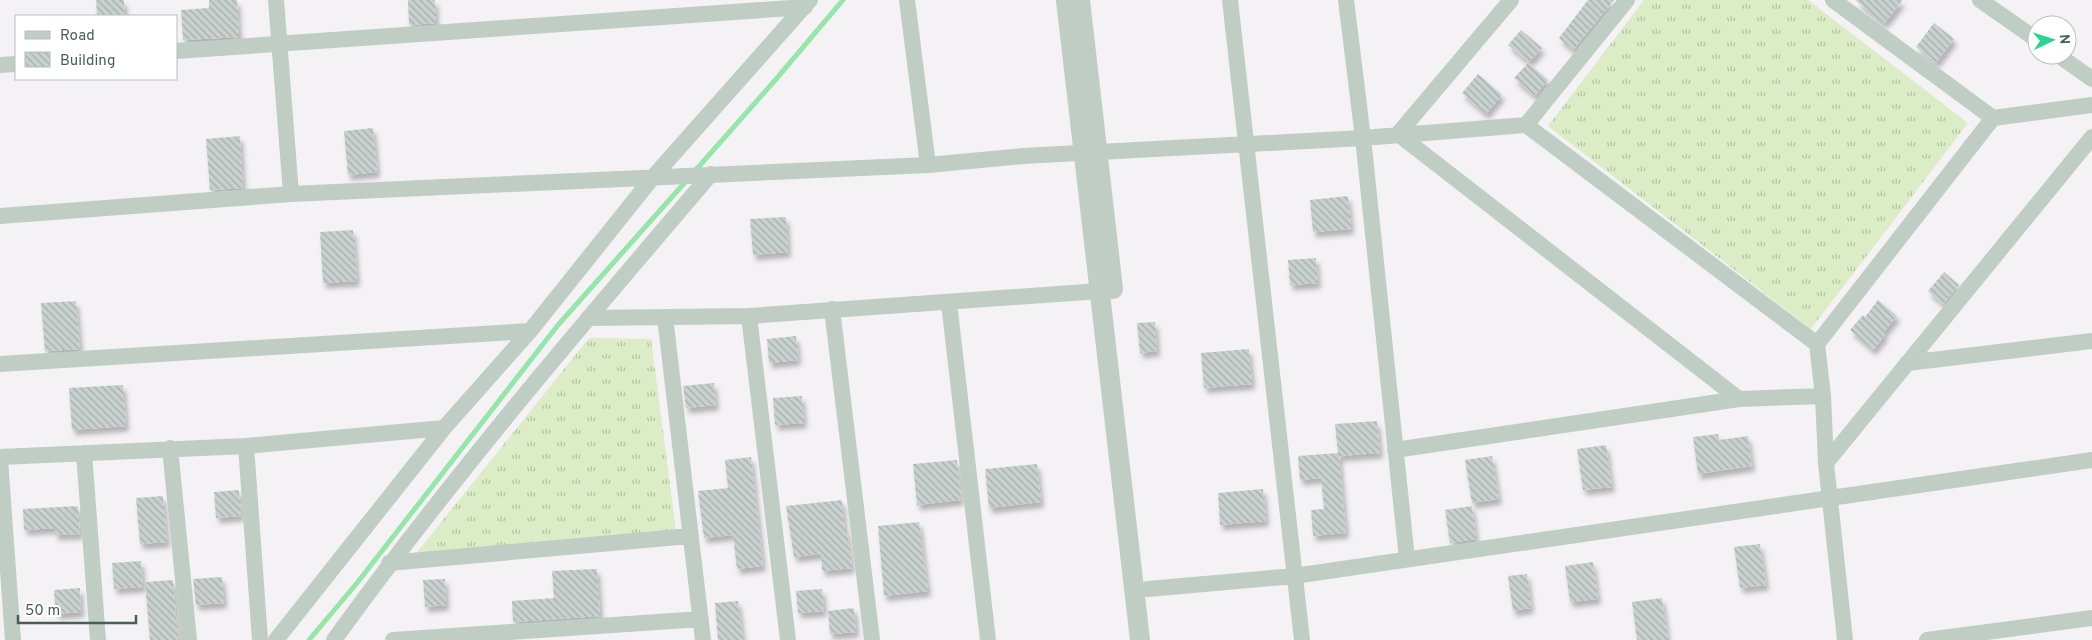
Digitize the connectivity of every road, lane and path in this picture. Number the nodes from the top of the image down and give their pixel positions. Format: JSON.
{"nodes":[{"id":1,"x":276,"y":0,"type":"edge"},
{"id":2,"x":907,"y":0,"type":"edge"},
{"id":3,"x":1066,"y":0,"type":"edge"},
{"id":4,"x":1080,"y":0,"type":"edge"},
{"id":5,"x":1230,"y":0,"type":"edge"},
{"id":6,"x":1346,"y":0,"type":"edge"},
{"id":7,"x":1511,"y":0,"type":"edge"},
{"id":8,"x":1627,"y":0,"type":"edge"},
{"id":9,"x":1833,"y":0,"type":"edge"},
{"id":10,"x":1980,"y":0,"type":"edge"},
{"id":11,"x":808,"y":3,"type":"edge"},
{"id":12,"x":2027,"y":33,"type":"edge"},
{"id":13,"x":280,"y":43,"type":"junction"},
{"id":14,"x":178,"y":51,"type":"edge"},
{"id":15,"x":15,"y":64,"type":"edge"},
{"id":16,"x":0,"y":65,"type":"edge"},
{"id":17,"x":2072,"y":65,"type":"edge"},
{"id":18,"x":2092,"y":80,"type":"edge"},
{"id":19,"x":2092,"y":105,"type":"edge"},
{"id":20,"x":1993,"y":118,"type":"junction"},
{"id":21,"x":1526,"y":125,"type":"junction"},
{"id":22,"x":1398,"y":134,"type":"junction"},
{"id":23,"x":2092,"y":137,"type":"edge"},
{"id":24,"x":1364,"y":138,"type":"junction"},
{"id":25,"x":1245,"y":143,"type":"junction"},
{"id":26,"x":1091,"y":153,"type":"junction"},
{"id":27,"x":928,"y":165,"type":"junction"},
{"id":28,"x":711,"y":174,"type":"junction"},
{"id":29,"x":653,"y":177,"type":"junction"},
{"id":30,"x":291,"y":194,"type":"junction"},
{"id":31,"x":0,"y":216,"type":"edge"},
{"id":32,"x":1100,"y":291,"type":"junction"},
{"id":33,"x":949,"y":303,"type":"junction"},
{"id":34,"x":832,"y":309,"type":"junction"},
{"id":35,"x":749,"y":316,"type":"junction"},
{"id":36,"x":665,"y":317,"type":"junction"},
{"id":37,"x":588,"y":318,"type":"junction"},
{"id":38,"x":530,"y":331,"type":"junction"},
{"id":39,"x":2092,"y":341,"type":"edge"},
{"id":40,"x":1817,"y":344,"type":"junction"},
{"id":41,"x":1906,"y":362,"type":"junction"},
{"id":42,"x":0,"y":364,"type":"edge"},
{"id":43,"x":1823,"y":396,"type":"junction"},
{"id":44,"x":1739,"y":399,"type":"junction"},
{"id":45,"x":444,"y":428,"type":"junction"},
{"id":46,"x":246,"y":446,"type":"junction"},
{"id":47,"x":170,"y":448,"type":"junction"},
{"id":48,"x":1396,"y":450,"type":"junction"},
{"id":49,"x":84,"y":453,"type":"junction"},
{"id":50,"x":0,"y":458,"type":"edge"},
{"id":51,"x":2092,"y":460,"type":"edge"},
{"id":52,"x":1826,"y":463,"type":"junction"},
{"id":53,"x":1830,"y":498,"type":"junction"},
{"id":54,"x":2,"y":526,"type":"edge"},
{"id":55,"x":690,"y":536,"type":"junction"},
{"id":56,"x":1407,"y":559,"type":"junction"},
{"id":57,"x":389,"y":563,"type":"junction"},
{"id":58,"x":1294,"y":576,"type":"junction"},
{"id":59,"x":5,"y":589,"type":"edge"},
{"id":60,"x":1148,"y":589,"type":"junction"},
{"id":61,"x":2092,"y":618,"type":"edge"},
{"id":62,"x":701,"y":619,"type":"junction"},
{"id":63,"x":1950,"y":639,"type":"edge"},
{"id":64,"x":13,"y":640,"type":"edge"},
{"id":65,"x":98,"y":640,"type":"edge"},
{"id":66,"x":189,"y":640,"type":"edge"},
{"id":67,"x":260,"y":640,"type":"edge"},
{"id":68,"x":276,"y":640,"type":"edge"},
{"id":69,"x":334,"y":640,"type":"edge"},
{"id":70,"x":393,"y":640,"type":"edge"},
{"id":71,"x":703,"y":640,"type":"edge"},
{"id":72,"x":788,"y":640,"type":"edge"},
{"id":73,"x":872,"y":640,"type":"edge"},
{"id":74,"x":988,"y":640,"type":"edge"},
{"id":75,"x":1140,"y":640,"type":"edge"},
{"id":76,"x":1154,"y":640,"type":"edge"},
{"id":77,"x":1302,"y":640,"type":"edge"},
{"id":78,"x":1845,"y":640,"type":"edge"},
{"id":79,"x":1927,"y":640,"type":"edge"}],
"edges":[{"from":1,"to":13,"type":"street"},
{"from":2,"to":27,"type":"street"},
{"from":3,"to":26,"type":"street"},
{"from":4,"to":26,"type":"street"},
{"from":5,"to":25,"type":"street"},
{"from":6,"to":24,"type":"street"},
{"from":7,"to":22,"type":"street"},
{"from":8,"to":21,"type":"street"},
{"from":9,"to":20,"type":"street"},
{"from":10,"to":12,"type":"street"},
{"from":11,"to":13,"type":"street"},
{"from":11,"to":29,"type":"street"},
{"from":13,"to":14,"type":"street"},
{"from":13,"to":30,"type":"street"},
{"from":15,"to":16,"type":"street"},
{"from":17,"to":18,"type":"street"},
{"from":19,"to":20,"type":"street"},
{"from":20,"to":40,"type":"street"},
{"from":21,"to":22,"type":"street"},
{"from":21,"to":40,"type":"street"},
{"from":22,"to":24,"type":"street"},
{"from":22,"to":44,"type":"street"},
{"from":23,"to":41,"type":"street"},
{"from":24,"to":25,"type":"street"},
{"from":24,"to":48,"type":"street"},
{"from":25,"to":26,"type":"street"},
{"from":25,"to":58,"type":"street"},
{"from":26,"to":27,"type":"street"},
{"from":26,"to":32,"type":"street"},
{"from":26,"to":60,"type":"street"},
{"from":27,"to":28,"type":"street"},
{"from":28,"to":29,"type":"street"},
{"from":28,"to":37,"type":"street"},
{"from":29,"to":30,"type":"street"},
{"from":29,"to":38,"type":"street"},
{"from":30,"to":31,"type":"street"},
{"from":32,"to":33,"type":"street"},
{"from":32,"to":75,"type":"street"},
{"from":33,"to":34,"type":"street"},
{"from":33,"to":74,"type":"street"},
{"from":34,"to":35,"type":"street"},
{"from":34,"to":73,"type":"street"},
{"from":35,"to":36,"type":"street"},
{"from":35,"to":72,"type":"street"},
{"from":36,"to":37,"type":"street"},
{"from":36,"to":55,"type":"street"},
{"from":37,"to":57,"type":"street"},
{"from":38,"to":42,"type":"street"},
{"from":38,"to":45,"type":"street"},
{"from":39,"to":41,"type":"street"},
{"from":40,"to":43,"type":"street"},
{"from":41,"to":52,"type":"street"},
{"from":43,"to":44,"type":"street"},
{"from":43,"to":52,"type":"street"},
{"from":44,"to":48,"type":"street"},
{"from":45,"to":46,"type":"street"},
{"from":45,"to":68,"type":"street"},
{"from":46,"to":47,"type":"street"},
{"from":46,"to":67,"type":"street"},
{"from":47,"to":49,"type":"street"},
{"from":47,"to":66,"type":"street"},
{"from":48,"to":56,"type":"street"},
{"from":49,"to":50,"type":"street"},
{"from":49,"to":65,"type":"street"},
{"from":50,"to":54,"type":"street"},
{"from":51,"to":53,"type":"street"},
{"from":52,"to":53,"type":"street"},
{"from":53,"to":56,"type":"street"},
{"from":53,"to":78,"type":"street"},
{"from":54,"to":59,"type":"street"},
{"from":55,"to":57,"type":"street"},
{"from":55,"to":62,"type":"street"},
{"from":56,"to":58,"type":"street"},
{"from":57,"to":69,"type":"street"},
{"from":58,"to":60,"type":"street"},
{"from":58,"to":77,"type":"street"},
{"from":59,"to":64,"type":"street"},
{"from":60,"to":76,"type":"street"},
{"from":61,"to":63,"type":"street"},
{"from":62,"to":70,"type":"street"},
{"from":62,"to":71,"type":"street"},
{"from":63,"to":79,"type":"street"}]}
